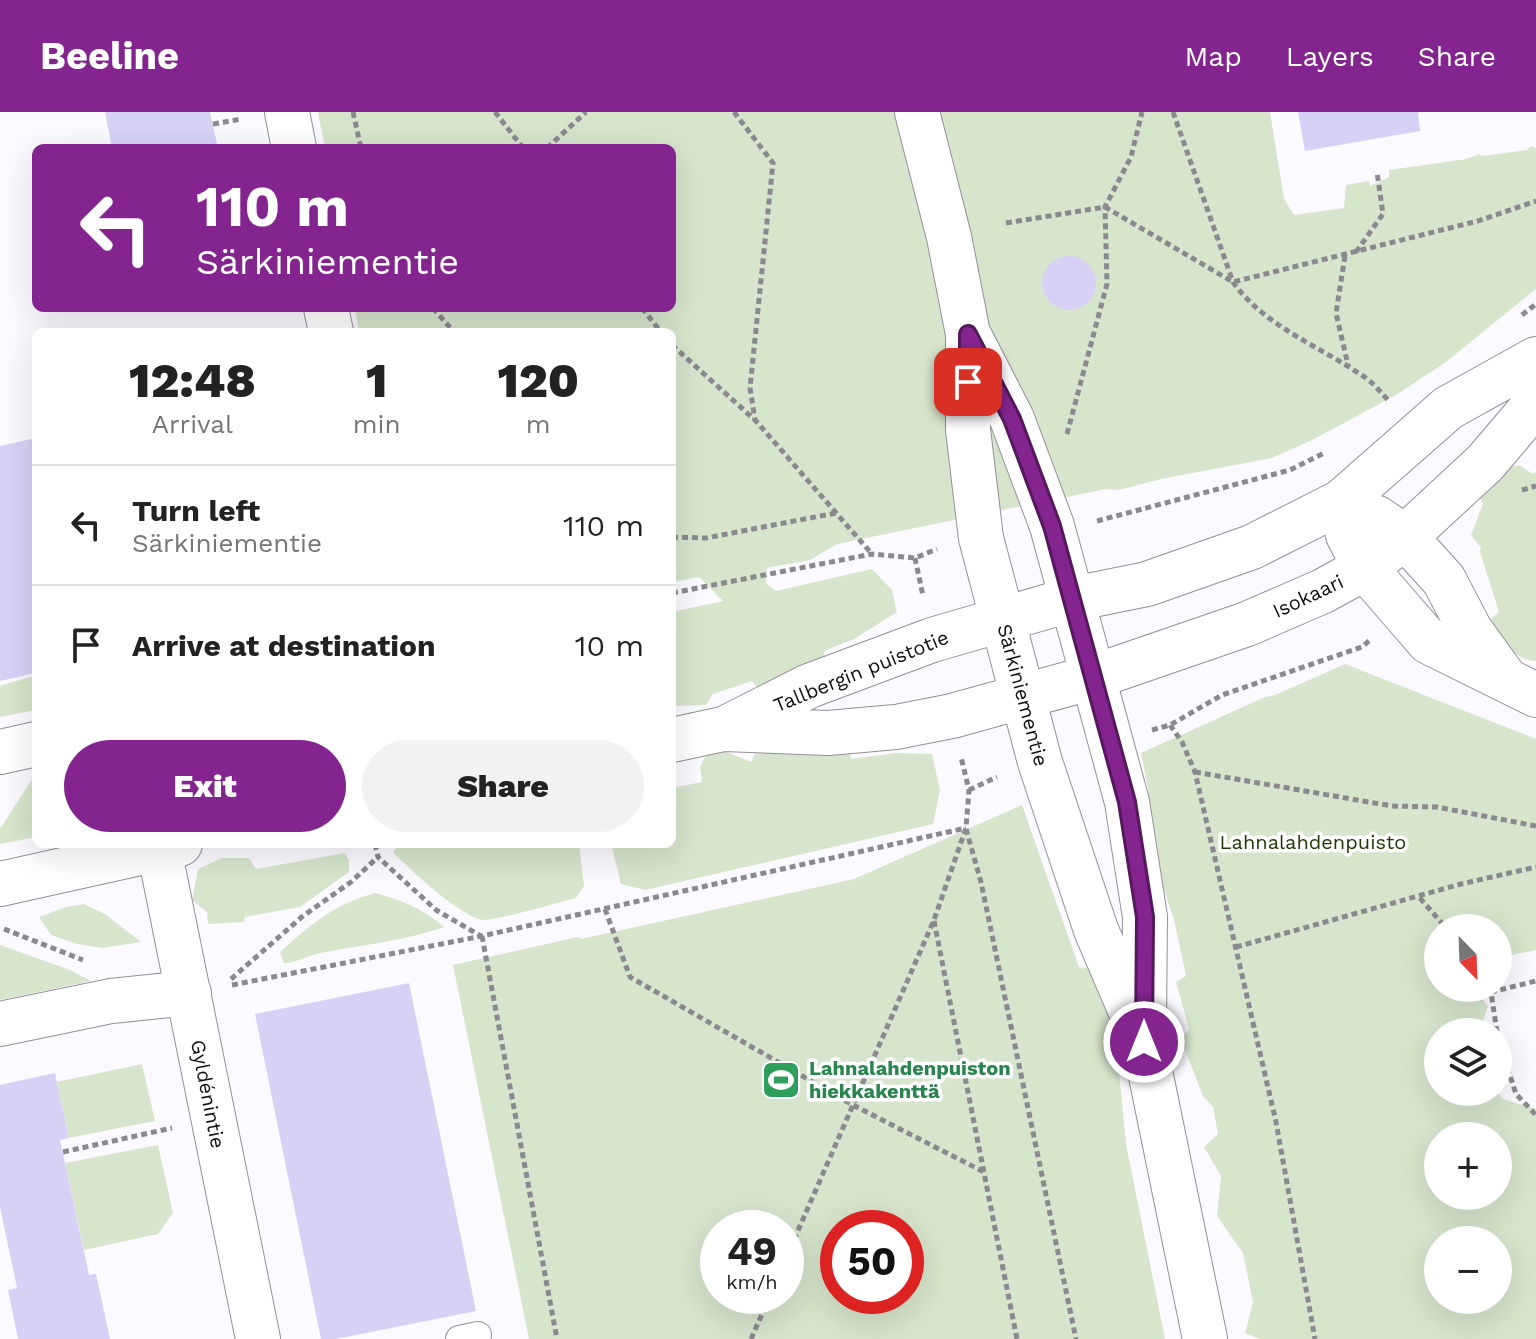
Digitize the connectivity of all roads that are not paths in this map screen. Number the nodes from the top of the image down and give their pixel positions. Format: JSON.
{"nodes":[{"id":1,"x":917,"y":112,"type":"edge"},
{"id":2,"x":269,"y":114,"type":"edge"},
{"id":3,"x":291,"y":144,"type":"edge"},
{"id":4,"x":968,"y":334,"type":"junction"},
{"id":5,"x":1536,"y":359,"type":"edge"},
{"id":6,"x":1536,"y":403,"type":"edge"},
{"id":7,"x":1341,"y":502,"type":"junction"},
{"id":8,"x":1405,"y":537,"type":"junction"},
{"id":9,"x":1365,"y":568,"type":"junction"},
{"id":10,"x":1073,"y":599,"type":"junction"},
{"id":11,"x":1002,"y":620,"type":"junction"},
{"id":12,"x":1093,"y":677,"type":"junction"},
{"id":13,"x":1522,"y":689,"type":"edge"},
{"id":14,"x":1023,"y":698,"type":"junction"},
{"id":15,"x":723,"y":729,"type":"junction"},
{"id":16,"x":676,"y":739,"type":"edge"},
{"id":17,"x":32,"y":745,"type":"edge"},
{"id":18,"x":0,"y":752,"type":"edge"},
{"id":19,"x":161,"y":848,"type":"edge"},
{"id":20,"x":170,"y":848,"type":"edge"},
{"id":21,"x":0,"y":884,"type":"edge"},
{"id":22,"x":189,"y":993,"type":"junction"},
{"id":23,"x":0,"y":1024,"type":"edge"},
{"id":24,"x":1144,"y":1042,"type":"junction"},
{"id":25,"x":258,"y":1339,"type":"edge"},
{"id":26,"x":1205,"y":1339,"type":"edge"}],
"edges":[{"from":1,"to":4,"type":"street","name":"Särkiniementie"},
{"from":2,"to":3,"type":"street"},
{"from":4,"to":10,"type":"street","name":"Särkiniementie"},
{"from":4,"to":11,"type":"street","name":"Särkiniementie"},
{"from":5,"to":7,"type":"street"},
{"from":6,"to":8,"type":"street","name":"Isokaari"},
{"from":7,"to":8,"type":"street"},
{"from":7,"to":9,"type":"street"},
{"from":7,"to":10,"type":"street"},
{"from":8,"to":9,"type":"street","name":"Isokaari"},
{"from":8,"to":13,"type":"street"},
{"from":9,"to":12,"type":"street","name":"Isokaari"},
{"from":9,"to":13,"type":"street"},
{"from":10,"to":11,"type":"street"},
{"from":10,"to":12,"type":"street","name":"Särkiniementie"},
{"from":11,"to":14,"type":"street","name":"Särkiniementie"},
{"from":11,"to":15,"type":"street","name":"Tallbergin puistotie"},
{"from":12,"to":14,"type":"street","name":"Isokaari"},
{"from":12,"to":24,"type":"street","name":"Särkiniementie"},
{"from":14,"to":15,"type":"street","name":"Tallbergin puistotie"},
{"from":14,"to":24,"type":"street","name":"Särkiniementie"},
{"from":15,"to":16,"type":"street","name":"Tallbergin puistotie"},
{"from":17,"to":18,"type":"street"},
{"from":19,"to":21,"type":"street"},
{"from":20,"to":22,"type":"street","name":"Gyldénintie"},
{"from":22,"to":23,"type":"street"},
{"from":22,"to":25,"type":"street","name":"Gyldénintie"},
{"from":24,"to":26,"type":"street","name":"Särkiniementie"}]}
